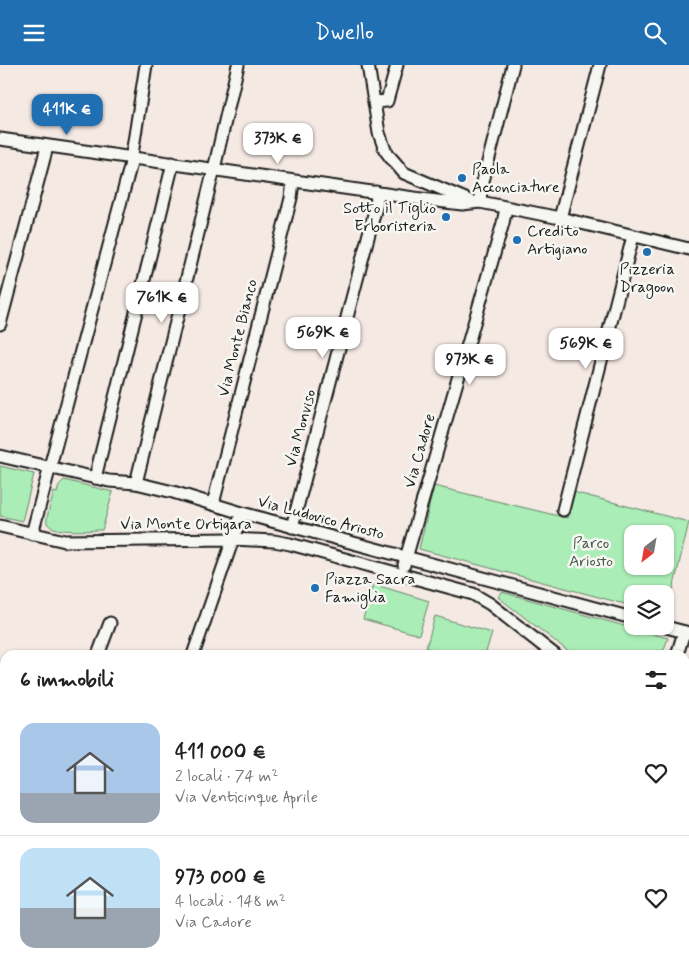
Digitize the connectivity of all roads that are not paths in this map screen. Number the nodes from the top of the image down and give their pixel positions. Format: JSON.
{"nodes":[{"id":1,"x":146,"y":65,"type":"edge"},
{"id":2,"x":238,"y":65,"type":"edge"},
{"id":3,"x":368,"y":65,"type":"edge"},
{"id":4,"x":397,"y":65,"type":"edge"},
{"id":5,"x":513,"y":65,"type":"edge"},
{"id":6,"x":600,"y":65,"type":"edge"},
{"id":7,"x":375,"y":102,"type":"junction"},
{"id":8,"x":0,"y":139,"type":"edge"},
{"id":9,"x":47,"y":147,"type":"junction"},
{"id":10,"x":131,"y":157,"type":"junction"},
{"id":11,"x":173,"y":163,"type":"junction"},
{"id":12,"x":214,"y":169,"type":"junction"},
{"id":13,"x":293,"y":181,"type":"junction"},
{"id":14,"x":376,"y":192,"type":"junction"},
{"id":15,"x":477,"y":202,"type":"junction"},
{"id":16,"x":506,"y":208,"type":"junction"},
{"id":17,"x":560,"y":218,"type":"junction"},
{"id":18,"x":633,"y":236,"type":"junction"},
{"id":19,"x":688,"y":246,"type":"edge"},
{"id":20,"x":0,"y":324,"type":"edge"},
{"id":21,"x":0,"y":456,"type":"edge"},
{"id":22,"x":50,"y":467,"type":"junction"},
{"id":23,"x":95,"y":478,"type":"junction"},
{"id":24,"x":136,"y":483,"type":"junction"},
{"id":25,"x":213,"y":504,"type":"junction"},
{"id":26,"x":563,"y":510,"type":"dead end"},
{"id":27,"x":242,"y":513,"type":"junction"},
{"id":28,"x":0,"y":527,"type":"edge"},
{"id":29,"x":292,"y":527,"type":"junction"},
{"id":30,"x":32,"y":535,"type":"junction"},
{"id":31,"x":232,"y":539,"type":"junction"},
{"id":32,"x":406,"y":558,"type":"junction"},
{"id":33,"x":402,"y":574,"type":"junction"},
{"id":34,"x":624,"y":616,"type":"edge"},
{"id":35,"x":110,"y":623,"type":"dead end"},
{"id":36,"x":674,"y":629,"type":"edge"},
{"id":37,"x":687,"y":633,"type":"edge"},
{"id":38,"x":100,"y":650,"type":"edge"},
{"id":39,"x":195,"y":650,"type":"edge"},
{"id":40,"x":548,"y":650,"type":"edge"},
{"id":41,"x":679,"y":650,"type":"edge"}],
"edges":[{"from":1,"to":10,"type":"street"},
{"from":2,"to":12,"type":"street"},
{"from":3,"to":7,"type":"street"},
{"from":4,"to":7,"type":"street"},
{"from":5,"to":15,"type":"street"},
{"from":6,"to":17,"type":"street"},
{"from":7,"to":15,"type":"street"},
{"from":8,"to":9,"type":"street"},
{"from":9,"to":10,"type":"street"},
{"from":9,"to":20,"type":"street"},
{"from":10,"to":11,"type":"street"},
{"from":10,"to":22,"type":"street"},
{"from":11,"to":12,"type":"street"},
{"from":11,"to":23,"type":"street"},
{"from":12,"to":13,"type":"street"},
{"from":12,"to":24,"type":"street"},
{"from":13,"to":14,"type":"street"},
{"from":13,"to":25,"type":"street","name":"Via Monte Bianco"},
{"from":14,"to":15,"type":"street"},
{"from":14,"to":29,"type":"street","name":"Via Monviso"},
{"from":15,"to":16,"type":"street"},
{"from":16,"to":17,"type":"street"},
{"from":16,"to":32,"type":"street","name":"Via Cadore"},
{"from":17,"to":18,"type":"street"},
{"from":18,"to":19,"type":"street"},
{"from":18,"to":26,"type":"street"},
{"from":21,"to":22,"type":"street","name":"Via Ludovico Ariosto"},
{"from":22,"to":23,"type":"street","name":"Via Ludovico Ariosto"},
{"from":22,"to":30,"type":"street"},
{"from":23,"to":24,"type":"street","name":"Via Ludovico Ariosto"},
{"from":24,"to":25,"type":"street","name":"Via Ludovico Ariosto"},
{"from":25,"to":27,"type":"street","name":"Via Ludovico Ariosto"},
{"from":27,"to":29,"type":"street","name":"Via Ludovico Ariosto"},
{"from":27,"to":31,"type":"street"},
{"from":28,"to":30,"type":"street","name":"Via Monte Ortigara"},
{"from":29,"to":32,"type":"street","name":"Via Ludovico Ariosto"},
{"from":30,"to":31,"type":"street","name":"Via Monte Ortigara"},
{"from":31,"to":33,"type":"street","name":"Via Monte Ortigara"},
{"from":31,"to":39,"type":"street"},
{"from":32,"to":33,"type":"street","name":"Via Cadore"},
{"from":32,"to":34,"type":"street","name":"Via Ludovico Ariosto"},
{"from":33,"to":40,"type":"street","name":"Via Monte Ortigara"},
{"from":35,"to":38,"type":"street"},
{"from":36,"to":37,"type":"street"},
{"from":37,"to":41,"type":"street"}]}
